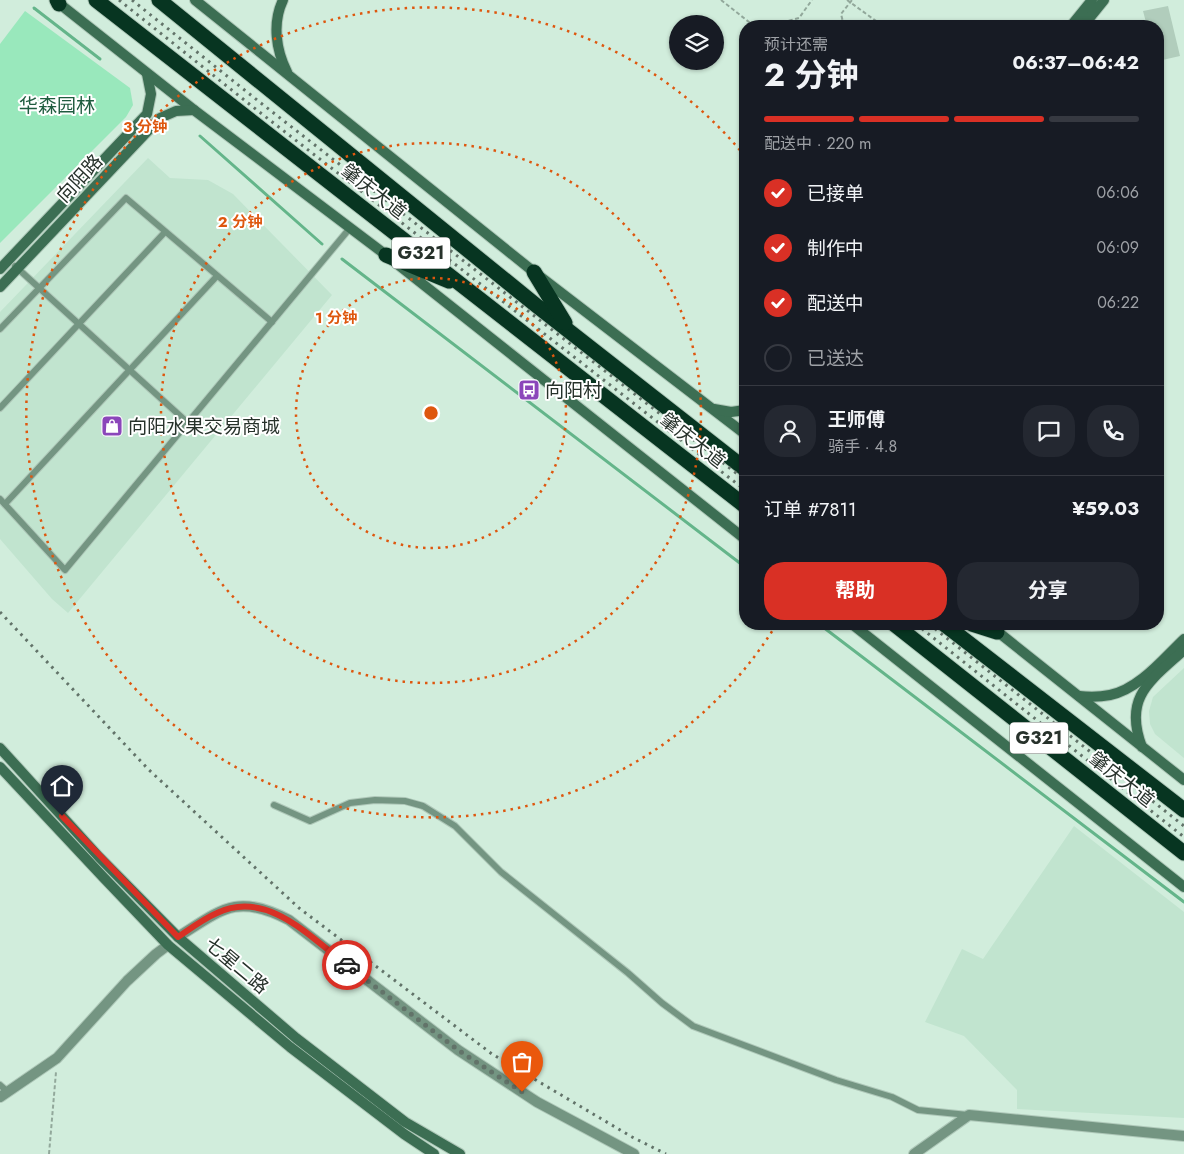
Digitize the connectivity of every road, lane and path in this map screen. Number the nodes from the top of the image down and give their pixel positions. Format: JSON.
{"nodes":[{"id":1,"x":96,"y":0,"type":"edge"},
{"id":2,"x":160,"y":0,"type":"edge"},
{"id":3,"x":195,"y":0,"type":"edge"},
{"id":4,"x":284,"y":0,"type":"edge"},
{"id":5,"x":721,"y":0,"type":"edge"},
{"id":6,"x":812,"y":0,"type":"edge"},
{"id":7,"x":847,"y":0,"type":"edge"},
{"id":8,"x":1092,"y":0,"type":"edge"},
{"id":9,"x":1104,"y":0,"type":"edge"},
{"id":10,"x":57,"y":1,"type":"edge"},
{"id":11,"x":851,"y":1,"type":"edge"},
{"id":12,"x":746,"y":20,"type":"edge"},
{"id":13,"x":792,"y":20,"type":"edge"},
{"id":14,"x":842,"y":20,"type":"edge"},
{"id":15,"x":875,"y":20,"type":"edge"},
{"id":16,"x":1076,"y":20,"type":"edge"},
{"id":17,"x":1088,"y":20,"type":"edge"},
{"id":18,"x":147,"y":74,"type":"junction"},
{"id":19,"x":288,"y":75,"type":"junction"},
{"id":20,"x":194,"y":110,"type":"junction"},
{"id":21,"x":350,"y":228,"type":"junction"},
{"id":22,"x":165,"y":232,"type":"junction"},
{"id":23,"x":386,"y":254,"type":"junction"},
{"id":24,"x":8,"y":260,"type":"junction"},
{"id":25,"x":0,"y":269,"type":"edge"},
{"id":26,"x":17,"y":269,"type":"junction"},
{"id":27,"x":534,"y":272,"type":"junction"},
{"id":28,"x":217,"y":276,"type":"junction"},
{"id":29,"x":0,"y":287,"type":"edge"},
{"id":30,"x":39,"y":288,"type":"junction"},
{"id":31,"x":468,"y":289,"type":"junction"},
{"id":32,"x":272,"y":322,"type":"junction"},
{"id":33,"x":78,"y":324,"type":"junction"},
{"id":34,"x":0,"y":329,"type":"edge"},
{"id":35,"x":571,"y":333,"type":"junction"},
{"id":36,"x":129,"y":370,"type":"junction"},
{"id":37,"x":0,"y":408,"type":"edge"},
{"id":38,"x":713,"y":408,"type":"junction"},
{"id":39,"x":739,"y":411,"type":"edge"},
{"id":40,"x":188,"y":424,"type":"junction"},
{"id":41,"x":739,"y":429,"type":"edge"},
{"id":42,"x":739,"y":464,"type":"edge"},
{"id":43,"x":739,"y":501,"type":"edge"},
{"id":44,"x":2,"y":502,"type":"edge"},
{"id":45,"x":739,"y":534,"type":"edge"},
{"id":46,"x":860,"y":630,"type":"edge"},
{"id":47,"x":902,"y":630,"type":"edge"},
{"id":48,"x":952,"y":630,"type":"edge"},
{"id":49,"x":995,"y":630,"type":"edge"},
{"id":50,"x":1184,"y":639,"type":"edge"},
{"id":51,"x":1184,"y":650,"type":"edge"},
{"id":52,"x":1079,"y":696,"type":"junction"},
{"id":53,"x":1142,"y":747,"type":"junction"},
{"id":54,"x":0,"y":748,"type":"edge"},
{"id":55,"x":0,"y":767,"type":"edge"},
{"id":56,"x":1184,"y":780,"type":"edge"},
{"id":57,"x":274,"y":805,"type":"dead end"},
{"id":58,"x":1184,"y":810,"type":"edge"},
{"id":59,"x":1184,"y":853,"type":"edge"},
{"id":60,"x":1184,"y":887,"type":"edge"},
{"id":61,"x":178,"y":937,"type":"junction"},
{"id":62,"x":168,"y":945,"type":"junction"},
{"id":63,"x":57,"y":1058,"type":"junction"},
{"id":64,"x":3,"y":1092,"type":"edge"},
{"id":65,"x":968,"y":1115,"type":"junction"},
{"id":66,"x":1184,"y":1136,"type":"edge"},
{"id":67,"x":50,"y":1154,"type":"edge"},
{"id":68,"x":434,"y":1154,"type":"edge"},
{"id":69,"x":460,"y":1154,"type":"edge"},
{"id":70,"x":634,"y":1154,"type":"edge"},
{"id":71,"x":914,"y":1154,"type":"edge"}],
"edges":[{"from":1,"to":31,"type":"highway","name":"肇庆大道","number":"G321"},
{"from":2,"to":35,"type":"highway","name":"肇庆大道","number":"G321"},
{"from":3,"to":19,"type":"street"},
{"from":4,"to":19,"type":"street"},
{"from":5,"to":12,"type":"path"},
{"from":6,"to":13,"type":"path"},
{"from":7,"to":11,"type":"path"},
{"from":8,"to":16,"type":"street"},
{"from":9,"to":17,"type":"street"},
{"from":10,"to":18,"type":"street"},
{"from":11,"to":14,"type":"path"},
{"from":11,"to":15,"type":"path"},
{"from":18,"to":20,"type":"street"},
{"from":18,"to":24,"type":"street","name":"向阳路"},
{"from":19,"to":27,"type":"street"},
{"from":20,"to":21,"type":"street"},
{"from":20,"to":26,"type":"street","name":"向阳路"},
{"from":21,"to":23,"type":"street"},
{"from":21,"to":32,"type":"lane"},
{"from":22,"to":28,"type":"lane"},
{"from":22,"to":30,"type":"lane"},
{"from":22,"to":33,"type":"lane"},
{"from":23,"to":31,"type":"highway"},
{"from":23,"to":45,"type":"street"},
{"from":24,"to":25,"type":"street","name":"向阳路"},
{"from":24,"to":26,"type":"lane"},
{"from":26,"to":29,"type":"street","name":"向阳路"},
{"from":26,"to":30,"type":"lane"},
{"from":27,"to":35,"type":"highway"},
{"from":27,"to":38,"type":"street"},
{"from":28,"to":32,"type":"lane"},
{"from":28,"to":36,"type":"lane"},
{"from":30,"to":33,"type":"lane"},
{"from":30,"to":34,"type":"lane"},
{"from":31,"to":43,"type":"highway","name":"肇庆大道","number":"G321"},
{"from":32,"to":40,"type":"lane"},
{"from":33,"to":36,"type":"lane"},
{"from":33,"to":37,"type":"lane"},
{"from":35,"to":42,"type":"highway","name":"肇庆大道","number":"G321"},
{"from":36,"to":40,"type":"lane"},
{"from":36,"to":44,"type":"lane"},
{"from":38,"to":39,"type":"street"},
{"from":38,"to":41,"type":"street"},
{"from":40,"to":44,"type":"lane"},
{"from":46,"to":60,"type":"street"},
{"from":47,"to":59,"type":"highway","name":"肇庆大道","number":"G321"},
{"from":48,"to":58,"type":"highway","name":"肇庆大道","number":"G321"},
{"from":49,"to":52,"type":"street"},
{"from":50,"to":52,"type":"street"},
{"from":51,"to":53,"type":"street"},
{"from":52,"to":53,"type":"street"},
{"from":53,"to":56,"type":"street"},
{"from":54,"to":61,"type":"street","name":"七星二路"},
{"from":55,"to":62,"type":"street","name":"七星二路"},
{"from":57,"to":65,"type":"lane"},
{"from":61,"to":62,"type":"street"},
{"from":61,"to":69,"type":"street","name":"七星二路"},
{"from":61,"to":70,"type":"street"},
{"from":62,"to":63,"type":"street"},
{"from":62,"to":68,"type":"street","name":"七星二路"},
{"from":63,"to":64,"type":"street"},
{"from":63,"to":67,"type":"path"},
{"from":65,"to":66,"type":"street"},
{"from":65,"to":71,"type":"street"}]}
